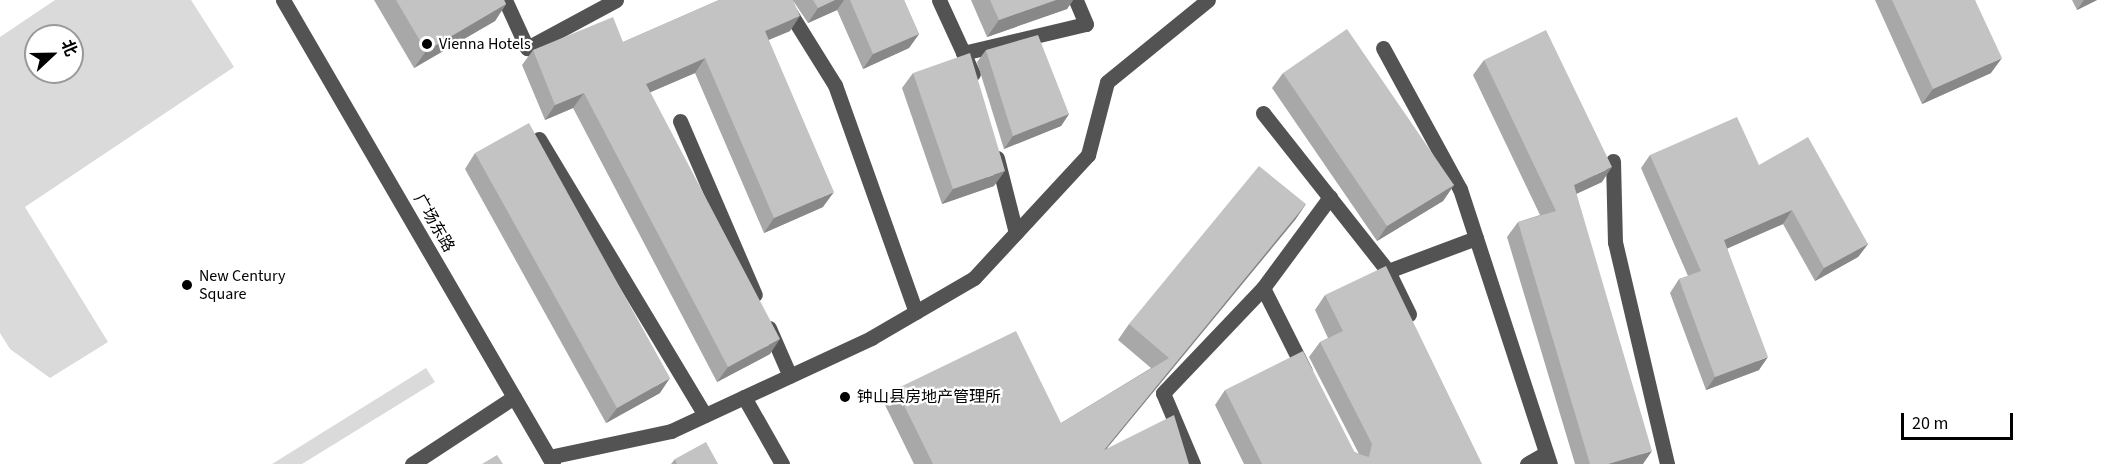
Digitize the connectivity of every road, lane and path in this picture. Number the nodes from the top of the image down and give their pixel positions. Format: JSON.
{"nodes":[{"id":1,"x":283,"y":0,"type":"edge"},
{"id":2,"x":505,"y":0,"type":"edge"},
{"id":3,"x":616,"y":0,"type":"edge"},
{"id":4,"x":782,"y":0,"type":"edge"},
{"id":5,"x":939,"y":0,"type":"edge"},
{"id":6,"x":1076,"y":0,"type":"edge"},
{"id":7,"x":1208,"y":0,"type":"edge"},
{"id":8,"x":1383,"y":48,"type":"dead end"},
{"id":9,"x":963,"y":53,"type":"junction"},
{"id":10,"x":980,"y":92,"type":"edge"},
{"id":11,"x":1263,"y":113,"type":"dead end"},
{"id":12,"x":680,"y":121,"type":"dead end"},
{"id":13,"x":539,"y":139,"type":"edge"},
{"id":14,"x":994,"y":146,"type":"edge"},
{"id":15,"x":1613,"y":161,"type":"dead end"},
{"id":16,"x":1330,"y":197,"type":"junction"},
{"id":17,"x":1016,"y":233,"type":"junction"},
{"id":18,"x":1476,"y":238,"type":"junction"},
{"id":19,"x":1388,"y":271,"type":"junction"},
{"id":20,"x":1263,"y":288,"type":"junction"},
{"id":21,"x":916,"y":312,"type":"junction"},
{"id":22,"x":1414,"y":325,"type":"edge"},
{"id":23,"x":790,"y":376,"type":"junction"},
{"id":24,"x":1316,"y":392,"type":"edge"},
{"id":25,"x":514,"y":397,"type":"junction"},
{"id":26,"x":744,"y":397,"type":"junction"},
{"id":27,"x":705,"y":415,"type":"junction"},
{"id":28,"x":1548,"y":458,"type":"edge"},
{"id":29,"x":551,"y":460,"type":"edge"},
{"id":30,"x":412,"y":464,"type":"edge"},
{"id":31,"x":782,"y":464,"type":"edge"},
{"id":32,"x":1193,"y":464,"type":"edge"},
{"id":33,"x":1527,"y":464,"type":"edge"},
{"id":34,"x":1667,"y":464,"type":"edge"}],
"edges":[{"from":1,"to":25,"type":"street","name":"广场东路"},
{"from":2,"to":3,"type":"street"},
{"from":4,"to":21,"type":"street"},
{"from":5,"to":9,"type":"street"},
{"from":6,"to":9,"type":"street"},
{"from":7,"to":17,"type":"street"},
{"from":8,"to":18,"type":"street"},
{"from":9,"to":10,"type":"street"},
{"from":11,"to":16,"type":"street"},
{"from":12,"to":23,"type":"street"},
{"from":13,"to":27,"type":"street"},
{"from":14,"to":17,"type":"street"},
{"from":15,"to":34,"type":"street"},
{"from":16,"to":19,"type":"street"},
{"from":16,"to":20,"type":"street"},
{"from":17,"to":21,"type":"street"},
{"from":18,"to":19,"type":"street"},
{"from":18,"to":28,"type":"street"},
{"from":19,"to":22,"type":"street"},
{"from":20,"to":24,"type":"street"},
{"from":20,"to":32,"type":"street"},
{"from":21,"to":23,"type":"street"},
{"from":23,"to":26,"type":"street"},
{"from":25,"to":29,"type":"street","name":"广场东路"},
{"from":25,"to":30,"type":"street"},
{"from":26,"to":27,"type":"street"},
{"from":26,"to":31,"type":"street"},
{"from":27,"to":29,"type":"street"},
{"from":28,"to":33,"type":"street"}]}
